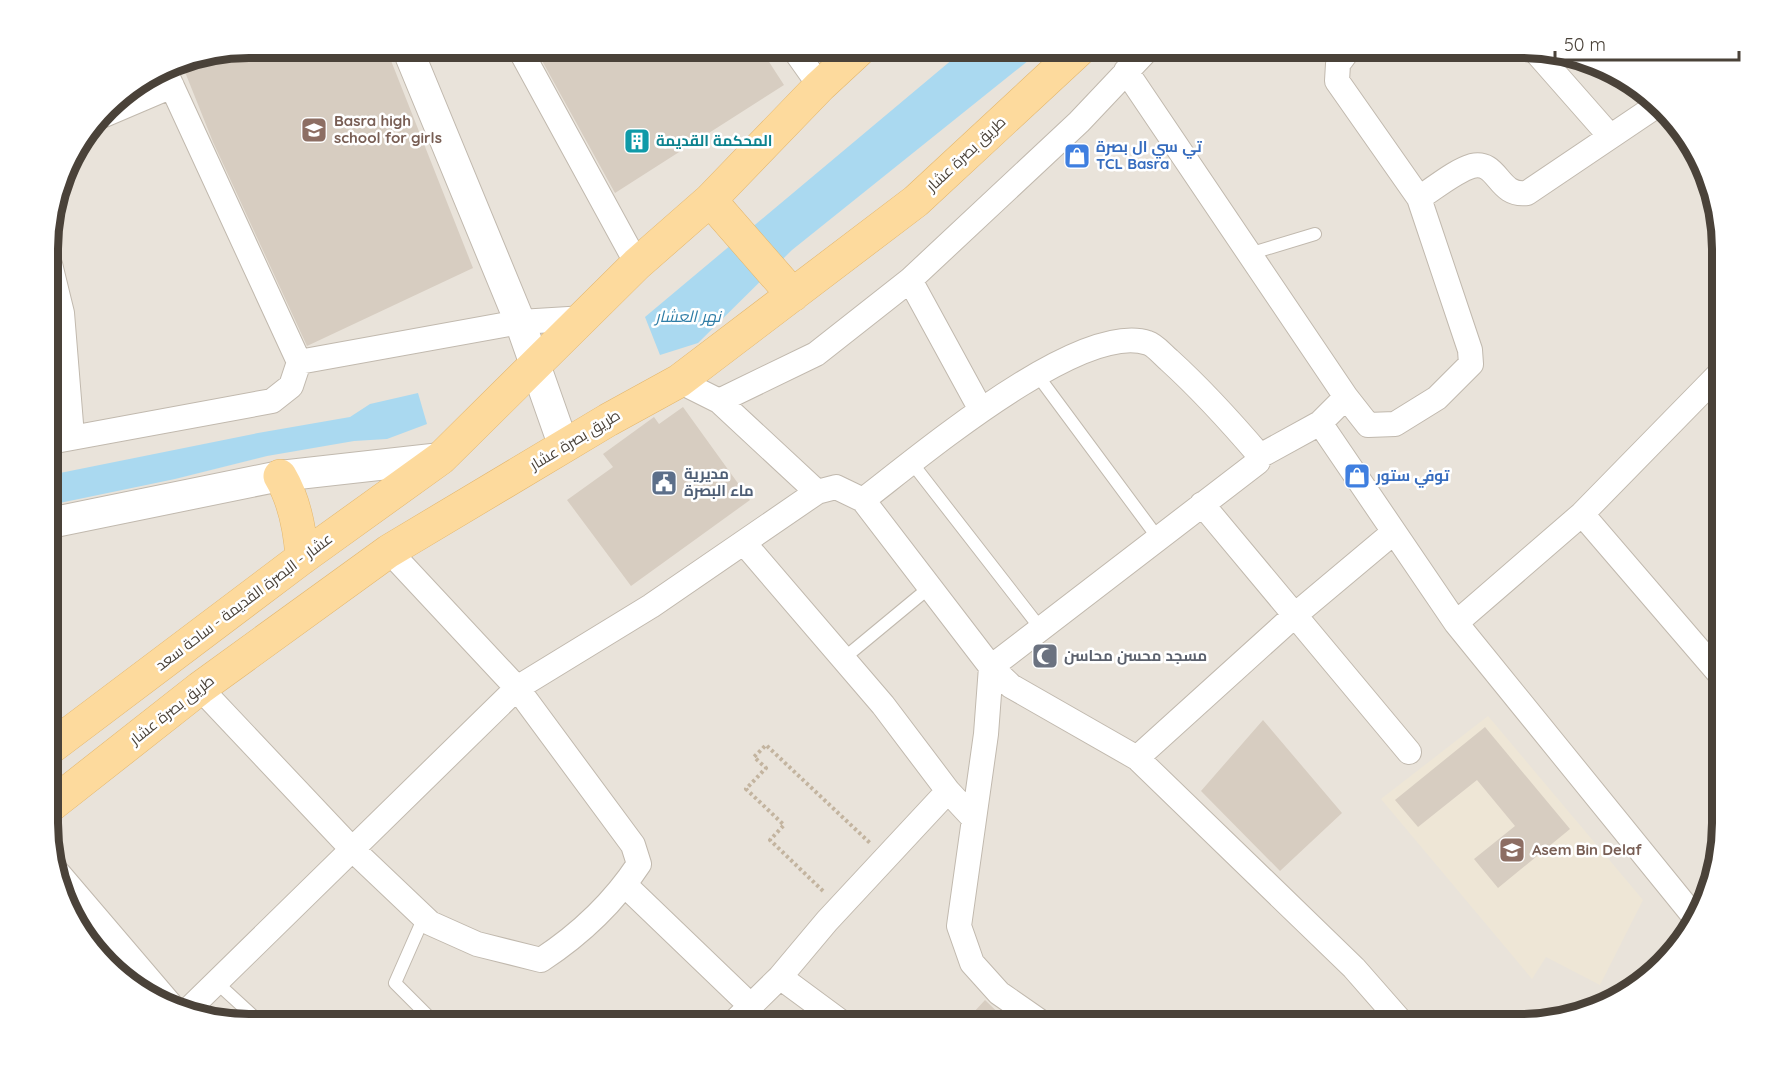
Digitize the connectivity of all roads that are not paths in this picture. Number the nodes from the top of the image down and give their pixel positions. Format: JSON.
{"nodes":[{"id":1,"x":412,"y":59,"type":"edge"},
{"id":2,"x":525,"y":59,"type":"edge"},
{"id":3,"x":801,"y":59,"type":"edge"},
{"id":4,"x":849,"y":59,"type":"edge"},
{"id":5,"x":1069,"y":59,"type":"edge"},
{"id":6,"x":1138,"y":59,"type":"edge"},
{"id":7,"x":1342,"y":59,"type":"edge"},
{"id":8,"x":1543,"y":60,"type":"edge"},
{"id":9,"x":1126,"y":71,"type":"junction"},
{"id":10,"x":168,"y":77,"type":"edge"},
{"id":11,"x":820,"y":86,"type":"junction"},
{"id":12,"x":136,"y":96,"type":"edge"},
{"id":13,"x":1650,"y":110,"type":"edge"},
{"id":14,"x":1609,"y":135,"type":"junction"},
{"id":15,"x":1419,"y":198,"type":"junction"},
{"id":16,"x":718,"y":210,"type":"junction"},
{"id":17,"x":1315,"y":234,"type":"dead end"},
{"id":18,"x":1250,"y":254,"type":"junction"},
{"id":19,"x":637,"y":264,"type":"junction"},
{"id":20,"x":910,"y":280,"type":"junction"},
{"id":21,"x":786,"y":288,"type":"junction"},
{"id":22,"x":59,"y":302,"type":"edge"},
{"id":23,"x":585,"y":318,"type":"junction"},
{"id":24,"x":520,"y":322,"type":"junction"},
{"id":25,"x":59,"y":353,"type":"edge"},
{"id":26,"x":299,"y":362,"type":"junction"},
{"id":27,"x":534,"y":365,"type":"junction"},
{"id":28,"x":1038,"y":376,"type":"junction"},
{"id":29,"x":679,"y":381,"type":"junction"},
{"id":30,"x":1712,"y":381,"type":"edge"},
{"id":31,"x":59,"y":390,"type":"edge"},
{"id":32,"x":1346,"y":397,"type":"junction"},
{"id":33,"x":719,"y":400,"type":"junction"},
{"id":34,"x":981,"y":410,"type":"junction"},
{"id":35,"x":1320,"y":423,"type":"junction"},
{"id":36,"x":61,"y":439,"type":"edge"},
{"id":37,"x":564,"y":447,"type":"junction"},
{"id":38,"x":1260,"y":456,"type":"junction"},
{"id":39,"x":441,"y":458,"type":"junction"},
{"id":40,"x":912,"y":463,"type":"junction"},
{"id":41,"x":280,"y":476,"type":"junction"},
{"id":42,"x":817,"y":492,"type":"junction"},
{"id":43,"x":863,"y":500,"type":"junction"},
{"id":44,"x":1202,"y":504,"type":"junction"},
{"id":45,"x":1582,"y":514,"type":"junction"},
{"id":46,"x":59,"y":521,"type":"edge"},
{"id":47,"x":1394,"y":532,"type":"junction"},
{"id":48,"x":1158,"y":538,"type":"junction"},
{"id":49,"x":744,"y":543,"type":"junction"},
{"id":50,"x":388,"y":551,"type":"junction"},
{"id":51,"x":302,"y":558,"type":"junction"},
{"id":52,"x":930,"y":587,"type":"junction"},
{"id":53,"x":1295,"y":615,"type":"junction"},
{"id":54,"x":1456,"y":623,"type":"junction"},
{"id":55,"x":1041,"y":629,"type":"junction"},
{"id":56,"x":843,"y":659,"type":"junction"},
{"id":57,"x":1712,"y":664,"type":"edge"},
{"id":58,"x":991,"y":667,"type":"junction"},
{"id":59,"x":517,"y":687,"type":"junction"},
{"id":60,"x":200,"y":688,"type":"junction"},
{"id":61,"x":59,"y":741,"type":"edge"},
{"id":62,"x":1409,"y":752,"type":"dead end"},
{"id":63,"x":1137,"y":758,"type":"junction"},
{"id":64,"x":948,"y":791,"type":"junction"},
{"id":65,"x":59,"y":799,"type":"edge"},
{"id":66,"x":974,"y":819,"type":"junction"},
{"id":67,"x":351,"y":848,"type":"junction"},
{"id":68,"x":625,"y":885,"type":"junction"},
{"id":69,"x":70,"y":886,"type":"edge"},
{"id":70,"x":1690,"y":912,"type":"edge"},
{"id":71,"x":424,"y":917,"type":"junction"},
{"id":72,"x":780,"y":977,"type":"junction"},
{"id":73,"x":216,"y":982,"type":"junction"},
{"id":74,"x":159,"y":992,"type":"edge"},
{"id":75,"x":193,"y":1005,"type":"edge"},
{"id":76,"x":751,"y":1006,"type":"junction"},
{"id":77,"x":251,"y":1014,"type":"edge"},
{"id":78,"x":426,"y":1014,"type":"edge"},
{"id":79,"x":743,"y":1014,"type":"edge"},
{"id":80,"x":830,"y":1014,"type":"edge"},
{"id":81,"x":1029,"y":1014,"type":"edge"},
{"id":82,"x":1394,"y":1014,"type":"edge"}],
"edges":[{"from":1,"to":24,"type":"street"},
{"from":2,"to":19,"type":"street"},
{"from":3,"to":11,"type":"street"},
{"from":4,"to":11,"type":"main road","name":"عشار - البصرة القديمة - ساحة سعد"},
{"from":5,"to":21,"type":"main road","name":"طريق بصرة عشار"},
{"from":6,"to":9,"type":"street"},
{"from":7,"to":15,"type":"street"},
{"from":8,"to":14,"type":"street"},
{"from":9,"to":18,"type":"street"},
{"from":9,"to":20,"type":"street"},
{"from":10,"to":12,"type":"street"},
{"from":10,"to":26,"type":"street"},
{"from":11,"to":16,"type":"main road","name":"عشار - البصرة القديمة - ساحة سعد"},
{"from":13,"to":14,"type":"street"},
{"from":14,"to":15,"type":"street"},
{"from":15,"to":32,"type":"street"},
{"from":16,"to":19,"type":"main road","name":"عشار - البصرة القديمة - ساحة سعد"},
{"from":16,"to":21,"type":"main road"},
{"from":17,"to":18,"type":"lane"},
{"from":18,"to":32,"type":"street"},
{"from":19,"to":23,"type":"main road","name":"عشار - البصرة القديمة - ساحة سعد"},
{"from":20,"to":33,"type":"street"},
{"from":20,"to":34,"type":"street"},
{"from":21,"to":29,"type":"main road","name":"طريق بصرة عشار"},
{"from":22,"to":25,"type":"street"},
{"from":23,"to":24,"type":"street"},
{"from":23,"to":27,"type":"main road","name":"عشار - البصرة القديمة - ساحة سعد"},
{"from":24,"to":26,"type":"street"},
{"from":24,"to":27,"type":"street"},
{"from":26,"to":36,"type":"street"},
{"from":27,"to":37,"type":"street"},
{"from":27,"to":39,"type":"main road","name":"عشار - البصرة القديمة - ساحة سعد"},
{"from":28,"to":34,"type":"street"},
{"from":28,"to":38,"type":"street"},
{"from":28,"to":48,"type":"lane"},
{"from":29,"to":33,"type":"street"},
{"from":29,"to":37,"type":"main road","name":"طريق بصرة عشار"},
{"from":30,"to":45,"type":"street"},
{"from":31,"to":36,"type":"street"},
{"from":32,"to":35,"type":"street"},
{"from":33,"to":42,"type":"street"},
{"from":34,"to":40,"type":"street"},
{"from":35,"to":38,"type":"street"},
{"from":35,"to":47,"type":"street"},
{"from":37,"to":50,"type":"main road","name":"طريق بصرة عشار"},
{"from":38,"to":44,"type":"street"},
{"from":39,"to":41,"type":"street"},
{"from":39,"to":51,"type":"main road","name":"عشار - البصرة القديمة - ساحة سعد"},
{"from":40,"to":43,"type":"street"},
{"from":40,"to":55,"type":"lane"},
{"from":41,"to":46,"type":"street"},
{"from":41,"to":51,"type":"main road"},
{"from":42,"to":43,"type":"street"},
{"from":42,"to":49,"type":"street"},
{"from":43,"to":52,"type":"street"},
{"from":44,"to":48,"type":"street"},
{"from":44,"to":53,"type":"street"},
{"from":45,"to":54,"type":"street"},
{"from":45,"to":57,"type":"street"},
{"from":47,"to":53,"type":"street"},
{"from":47,"to":54,"type":"street"},
{"from":48,"to":55,"type":"street"},
{"from":49,"to":56,"type":"street"},
{"from":49,"to":59,"type":"street"},
{"from":50,"to":59,"type":"street"},
{"from":50,"to":60,"type":"main road","name":"طريق بصرة عشار"},
{"from":51,"to":61,"type":"main road","name":"عشار - البصرة القديمة - ساحة سعد"},
{"from":52,"to":56,"type":"lane"},
{"from":52,"to":58,"type":"street"},
{"from":53,"to":62,"type":"street"},
{"from":53,"to":63,"type":"street"},
{"from":54,"to":70,"type":"street"},
{"from":55,"to":58,"type":"street"},
{"from":56,"to":64,"type":"street"},
{"from":58,"to":63,"type":"street"},
{"from":58,"to":66,"type":"street"},
{"from":59,"to":67,"type":"street"},
{"from":59,"to":68,"type":"street"},
{"from":60,"to":65,"type":"main road","name":"طريق بصرة عشار"},
{"from":60,"to":67,"type":"street"},
{"from":63,"to":82,"type":"street"},
{"from":64,"to":66,"type":"street"},
{"from":64,"to":72,"type":"street"},
{"from":66,"to":81,"type":"street"},
{"from":67,"to":71,"type":"street"},
{"from":67,"to":73,"type":"street"},
{"from":68,"to":71,"type":"street"},
{"from":68,"to":76,"type":"street"},
{"from":69,"to":74,"type":"street"},
{"from":71,"to":78,"type":"lane"},
{"from":72,"to":76,"type":"street"},
{"from":72,"to":80,"type":"street"},
{"from":73,"to":75,"type":"street"},
{"from":73,"to":77,"type":"lane"},
{"from":76,"to":79,"type":"street"}]}
